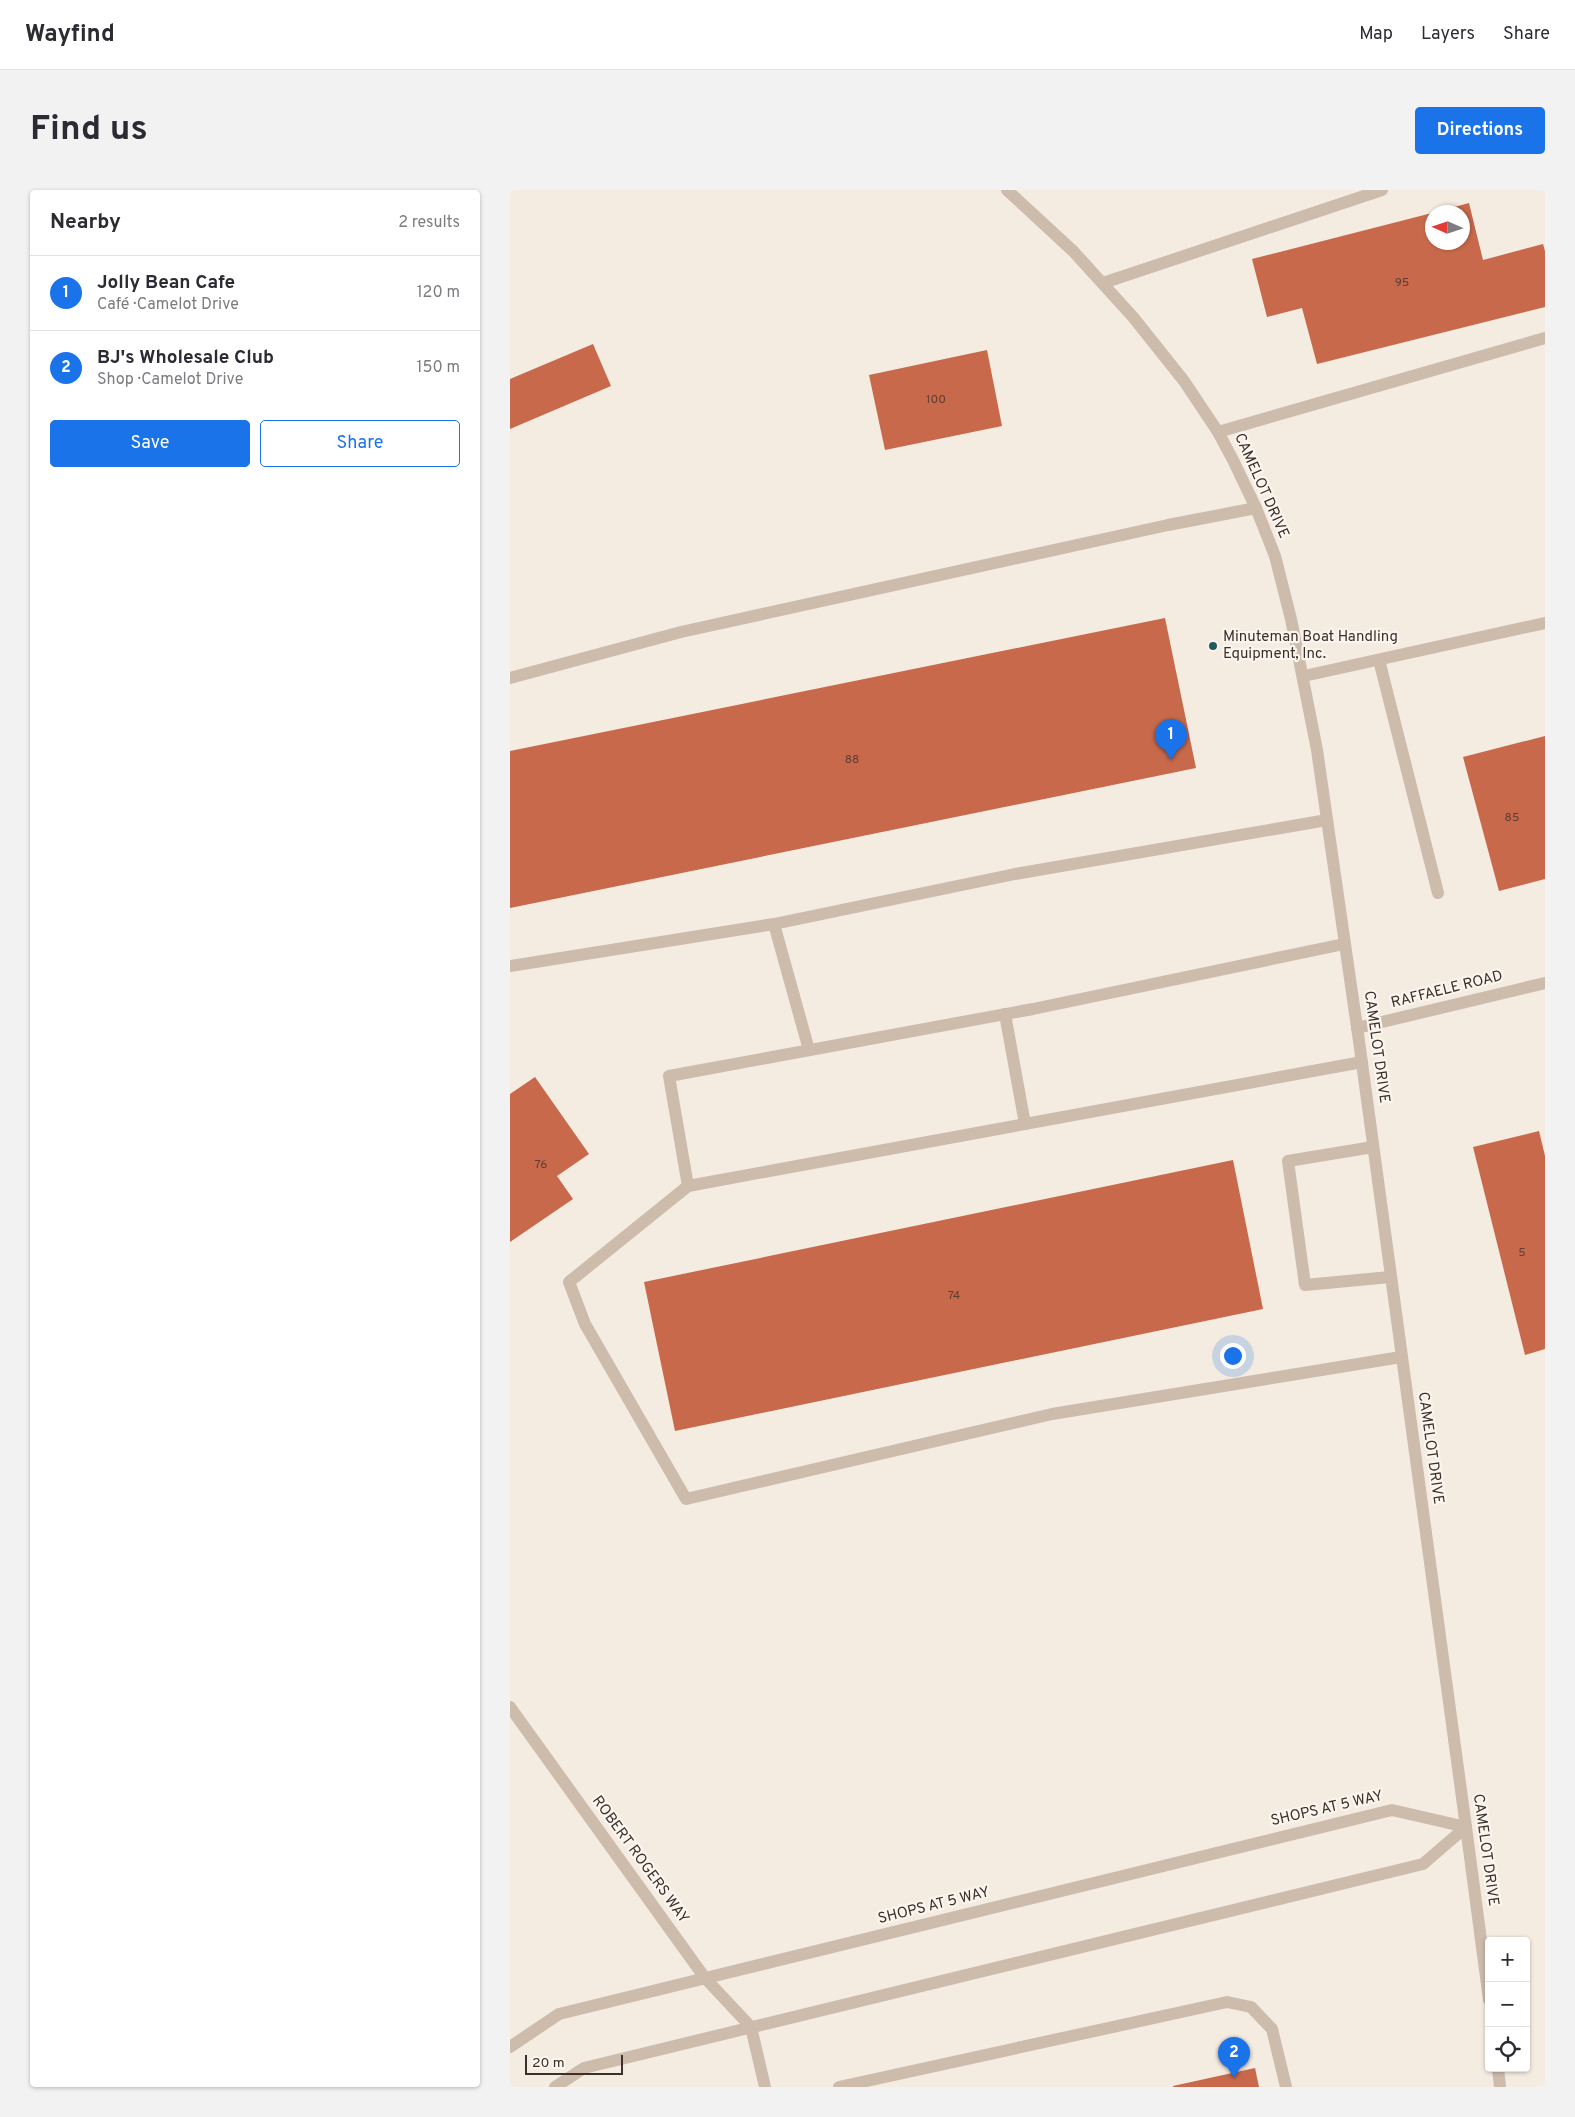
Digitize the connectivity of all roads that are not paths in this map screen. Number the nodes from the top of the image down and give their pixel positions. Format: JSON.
{"nodes":[{"id":1,"x":1007,"y":190,"type":"edge"},
{"id":2,"x":1382,"y":190,"type":"edge"},
{"id":3,"x":1103,"y":283,"type":"junction"},
{"id":4,"x":1545,"y":338,"type":"edge"},
{"id":5,"x":1218,"y":432,"type":"junction"},
{"id":6,"x":1256,"y":508,"type":"junction"},
{"id":7,"x":1545,"y":623,"type":"edge"},
{"id":8,"x":1379,"y":660,"type":"junction"},
{"id":9,"x":1304,"y":676,"type":"junction"},
{"id":10,"x":510,"y":678,"type":"edge"},
{"id":11,"x":1327,"y":820,"type":"junction"},
{"id":12,"x":1438,"y":892,"type":"dead end"},
{"id":13,"x":774,"y":924,"type":"junction"},
{"id":14,"x":1344,"y":944,"type":"junction"},
{"id":15,"x":510,"y":966,"type":"edge"},
{"id":16,"x":1545,"y":983,"type":"edge"},
{"id":17,"x":1005,"y":1014,"type":"junction"},
{"id":18,"x":1357,"y":1028,"type":"junction"},
{"id":19,"x":809,"y":1050,"type":"junction"},
{"id":20,"x":1362,"y":1062,"type":"junction"},
{"id":21,"x":1026,"y":1124,"type":"junction"},
{"id":22,"x":1373,"y":1147,"type":"junction"},
{"id":23,"x":688,"y":1186,"type":"junction"},
{"id":24,"x":1390,"y":1277,"type":"junction"},
{"id":25,"x":1401,"y":1357,"type":"junction"},
{"id":26,"x":510,"y":1707,"type":"edge"},
{"id":27,"x":1466,"y":1827,"type":"junction"},
{"id":28,"x":705,"y":1978,"type":"junction"},
{"id":29,"x":1487,"y":1982,"type":"edge"},
{"id":30,"x":751,"y":2028,"type":"junction"},
{"id":31,"x":510,"y":2047,"type":"edge"},
{"id":32,"x":1498,"y":2072,"type":"edge"},
{"id":33,"x":555,"y":2087,"type":"edge"},
{"id":34,"x":765,"y":2087,"type":"edge"},
{"id":35,"x":839,"y":2087,"type":"edge"},
{"id":36,"x":1286,"y":2087,"type":"edge"},
{"id":37,"x":1500,"y":2087,"type":"edge"}],
"edges":[{"from":1,"to":3,"type":"street","name":"CAMELOT DRIVE"},
{"from":2,"to":3,"type":"street"},
{"from":3,"to":5,"type":"street","name":"CAMELOT DRIVE"},
{"from":4,"to":5,"type":"street"},
{"from":5,"to":6,"type":"street","name":"CAMELOT DRIVE"},
{"from":6,"to":9,"type":"street","name":"CAMELOT DRIVE"},
{"from":6,"to":10,"type":"street"},
{"from":7,"to":8,"type":"street"},
{"from":8,"to":9,"type":"street"},
{"from":8,"to":12,"type":"street"},
{"from":9,"to":11,"type":"street","name":"CAMELOT DRIVE"},
{"from":11,"to":13,"type":"street"},
{"from":11,"to":14,"type":"street","name":"CAMELOT DRIVE"},
{"from":13,"to":15,"type":"street"},
{"from":13,"to":19,"type":"street"},
{"from":14,"to":17,"type":"street"},
{"from":14,"to":18,"type":"street","name":"CAMELOT DRIVE"},
{"from":16,"to":18,"type":"street","name":"RAFFAELE ROAD"},
{"from":17,"to":19,"type":"street"},
{"from":17,"to":21,"type":"street"},
{"from":18,"to":20,"type":"street","name":"CAMELOT DRIVE"},
{"from":19,"to":23,"type":"street"},
{"from":20,"to":21,"type":"street"},
{"from":20,"to":22,"type":"street","name":"CAMELOT DRIVE"},
{"from":21,"to":23,"type":"street"},
{"from":22,"to":24,"type":"street","name":"CAMELOT DRIVE"},
{"from":22,"to":24,"type":"street"},
{"from":23,"to":25,"type":"street"},
{"from":24,"to":25,"type":"street","name":"CAMELOT DRIVE"},
{"from":25,"to":27,"type":"street","name":"CAMELOT DRIVE"},
{"from":26,"to":28,"type":"street","name":"ROBERT ROGERS WAY"},
{"from":27,"to":28,"type":"street","name":"SHOPS AT 5 WAY"},
{"from":27,"to":29,"type":"street","name":"CAMELOT DRIVE"},
{"from":27,"to":30,"type":"street"},
{"from":28,"to":30,"type":"street","name":"ROBERT ROGERS WAY"},
{"from":28,"to":31,"type":"street","name":"SHOPS AT 5 WAY"},
{"from":30,"to":33,"type":"street"},
{"from":30,"to":34,"type":"street"},
{"from":32,"to":37,"type":"street"},
{"from":35,"to":36,"type":"street"}]}
